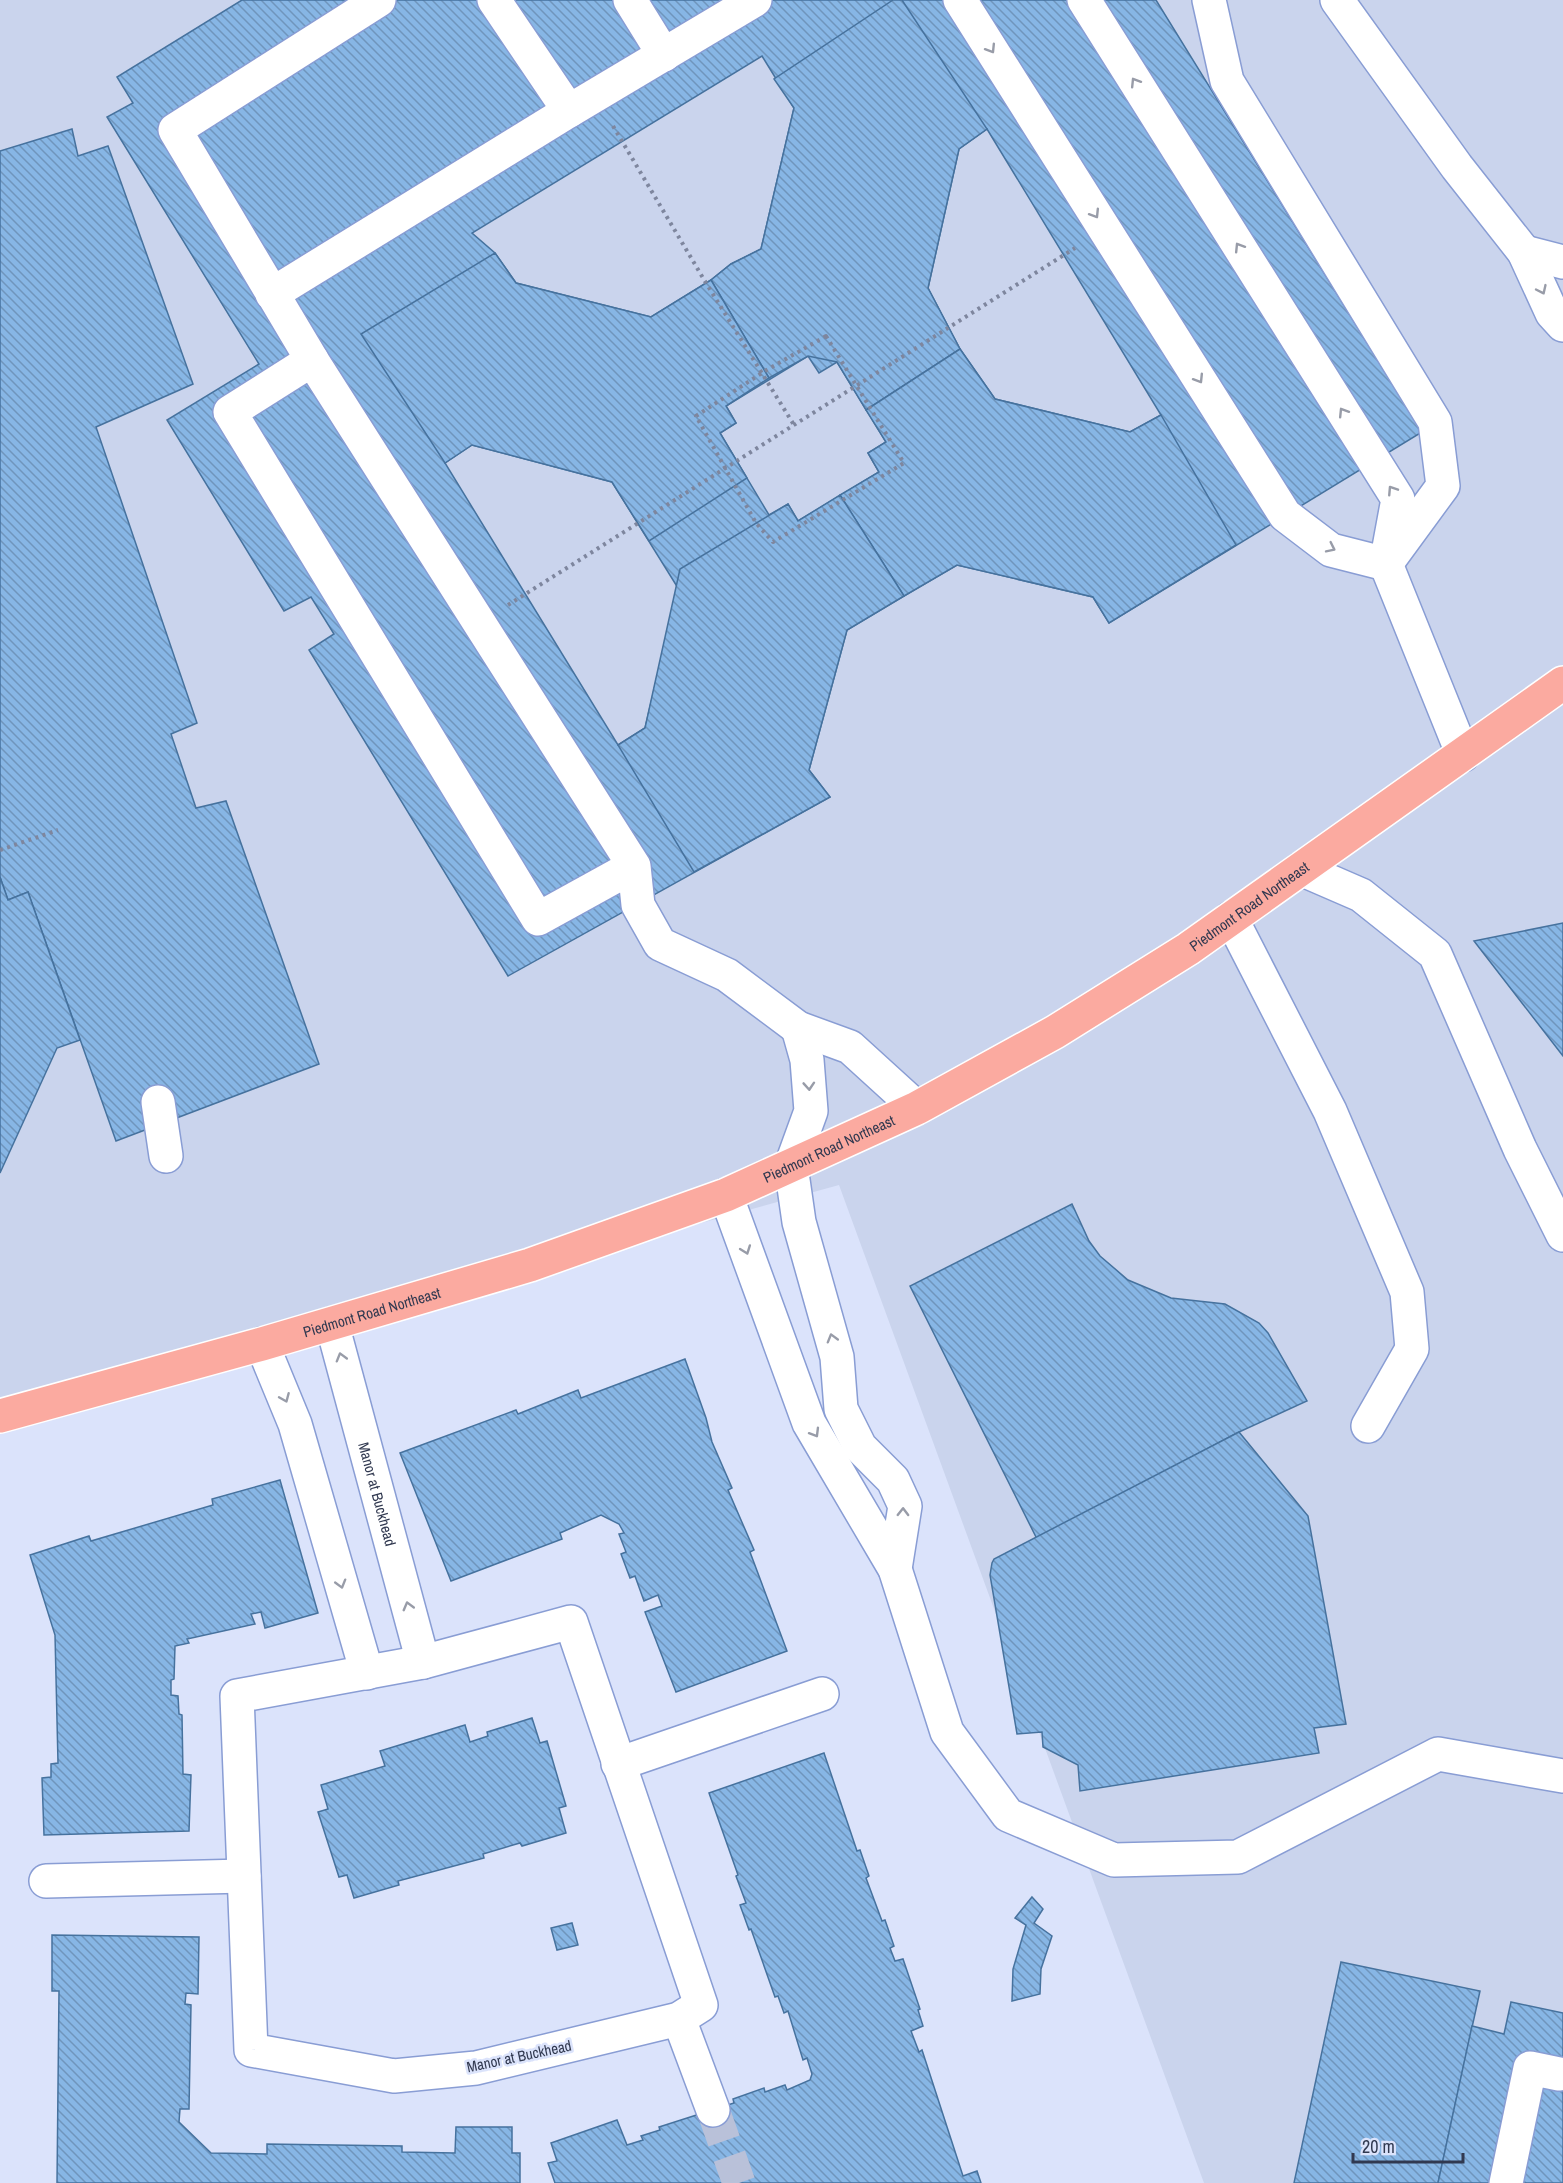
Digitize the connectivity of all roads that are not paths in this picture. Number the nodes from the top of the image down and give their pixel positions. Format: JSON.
{"nodes":[{"id":1,"x":379,"y":0,"type":"edge"},
{"id":2,"x":494,"y":0,"type":"edge"},
{"id":3,"x":630,"y":0,"type":"edge"},
{"id":4,"x":755,"y":0,"type":"edge"},
{"id":5,"x":960,"y":0,"type":"edge"},
{"id":6,"x":1084,"y":0,"type":"edge"},
{"id":7,"x":1209,"y":0,"type":"edge"},
{"id":8,"x":1337,"y":0,"type":"edge"},
{"id":9,"x":664,"y":55,"type":"junction"},
{"id":10,"x":583,"y":104,"type":"junction"},
{"id":11,"x":1524,"y":252,"type":"junction"},
{"id":12,"x":1563,"y":262,"type":"edge"},
{"id":13,"x":272,"y":294,"type":"junction"},
{"id":14,"x":1563,"y":325,"type":"edge"},
{"id":15,"x":312,"y":360,"type":"junction"},
{"id":16,"x":1386,"y":564,"type":"junction"},
{"id":17,"x":1563,"y":683,"type":"edge"},
{"id":18,"x":1563,"y":700,"type":"edge"},
{"id":19,"x":1523,"y":711,"type":"junction"},
{"id":20,"x":1463,"y":755,"type":"junction"},
{"id":21,"x":634,"y":866,"type":"junction"},
{"id":22,"x":1301,"y":869,"type":"junction"},
{"id":23,"x":1231,"y":918,"type":"junction"},
{"id":24,"x":798,"y":1029,"type":"junction"},
{"id":25,"x":158,"y":1102,"type":"dead end"},
{"id":26,"x":917,"y":1108,"type":"junction"},
{"id":27,"x":166,"y":1156,"type":"dead end"},
{"id":28,"x":791,"y":1166,"type":"junction"},
{"id":29,"x":726,"y":1195,"type":"junction"},
{"id":30,"x":1555,"y":1204,"type":"edge"},
{"id":31,"x":1563,"y":1235,"type":"edge"},
{"id":32,"x":332,"y":1324,"type":"junction"},
{"id":33,"x":262,"y":1344,"type":"junction"},
{"id":34,"x":0,"y":1416,"type":"edge"},
{"id":35,"x":1368,"y":1426,"type":"dead end"},
{"id":36,"x":895,"y":1569,"type":"junction"},
{"id":37,"x":423,"y":1662,"type":"junction"},
{"id":38,"x":367,"y":1673,"type":"junction"},
{"id":39,"x":822,"y":1694,"type":"dead end"},
{"id":40,"x":618,"y":1764,"type":"junction"},
{"id":41,"x":1563,"y":1776,"type":"edge"},
{"id":42,"x":244,"y":1876,"type":"junction"},
{"id":43,"x":46,"y":1881,"type":"dead end"},
{"id":44,"x":679,"y":2019,"type":"junction"},
{"id":45,"x":1562,"y":2067,"type":"edge"},
{"id":46,"x":713,"y":2110,"type":"tunnel mouth"},
{"id":47,"x":1506,"y":2183,"type":"edge"}],
"edges":[{"from":1,"to":13,"type":"street"},
{"from":2,"to":10,"type":"street"},
{"from":3,"to":9,"type":"street"},
{"from":4,"to":9,"type":"street"},
{"from":5,"to":16,"type":"street","one_way":true},
{"from":16,"to":6,"type":"street","one_way":true},
{"from":7,"to":16,"type":"street"},
{"from":8,"to":11,"type":"street"},
{"from":9,"to":10,"type":"street"},
{"from":10,"to":13,"type":"street"},
{"from":11,"to":12,"type":"street"},
{"from":11,"to":14,"type":"street","one_way":true},
{"from":13,"to":15,"type":"street"},
{"from":15,"to":21,"type":"street"},
{"from":15,"to":21,"type":"street"},
{"from":16,"to":20,"type":"street"},
{"from":17,"to":19,"type":"main road","name":"Piedmont Road Northeast"},
{"from":18,"to":19,"type":"street"},
{"from":19,"to":20,"type":"main road","name":"Piedmont Road Northeast"},
{"from":20,"to":22,"type":"main road","name":"Piedmont Road Northeast"},
{"from":21,"to":24,"type":"street"},
{"from":22,"to":23,"type":"main road","name":"Piedmont Road Northeast"},
{"from":22,"to":30,"type":"street"},
{"from":23,"to":26,"type":"main road","name":"Piedmont Road Northeast"},
{"from":23,"to":35,"type":"street"},
{"from":24,"to":26,"type":"street"},
{"from":24,"to":28,"type":"street","one_way":true},
{"from":25,"to":27,"type":"street"},
{"from":26,"to":28,"type":"main road","name":"Piedmont Road Northeast"},
{"from":28,"to":29,"type":"main road","name":"Piedmont Road Northeast"},
{"from":36,"to":28,"type":"street","one_way":true},
{"from":29,"to":32,"type":"main road","name":"Piedmont Road Northeast"},
{"from":29,"to":36,"type":"street","one_way":true},
{"from":30,"to":31,"type":"street"},
{"from":32,"to":33,"type":"main road","name":"Piedmont Road Northeast"},
{"from":37,"to":32,"type":"street","name":"Manor at Buckhead","one_way":true},
{"from":33,"to":34,"type":"main road","name":"Piedmont Road Northeast"},
{"from":33,"to":38,"type":"street","one_way":true},
{"from":36,"to":41,"type":"street"},
{"from":37,"to":38,"type":"street","name":"Manor at Buckhead"},
{"from":37,"to":40,"type":"street","name":"Manor at Buckhead"},
{"from":38,"to":42,"type":"street","name":"Manor at Buckhead"},
{"from":39,"to":40,"type":"street"},
{"from":40,"to":44,"type":"street","name":"Manor at Buckhead"},
{"from":42,"to":43,"type":"street"},
{"from":42,"to":44,"type":"street","name":"Manor at Buckhead"},
{"from":44,"to":46,"type":"street"},
{"from":45,"to":47,"type":"street"}]}
